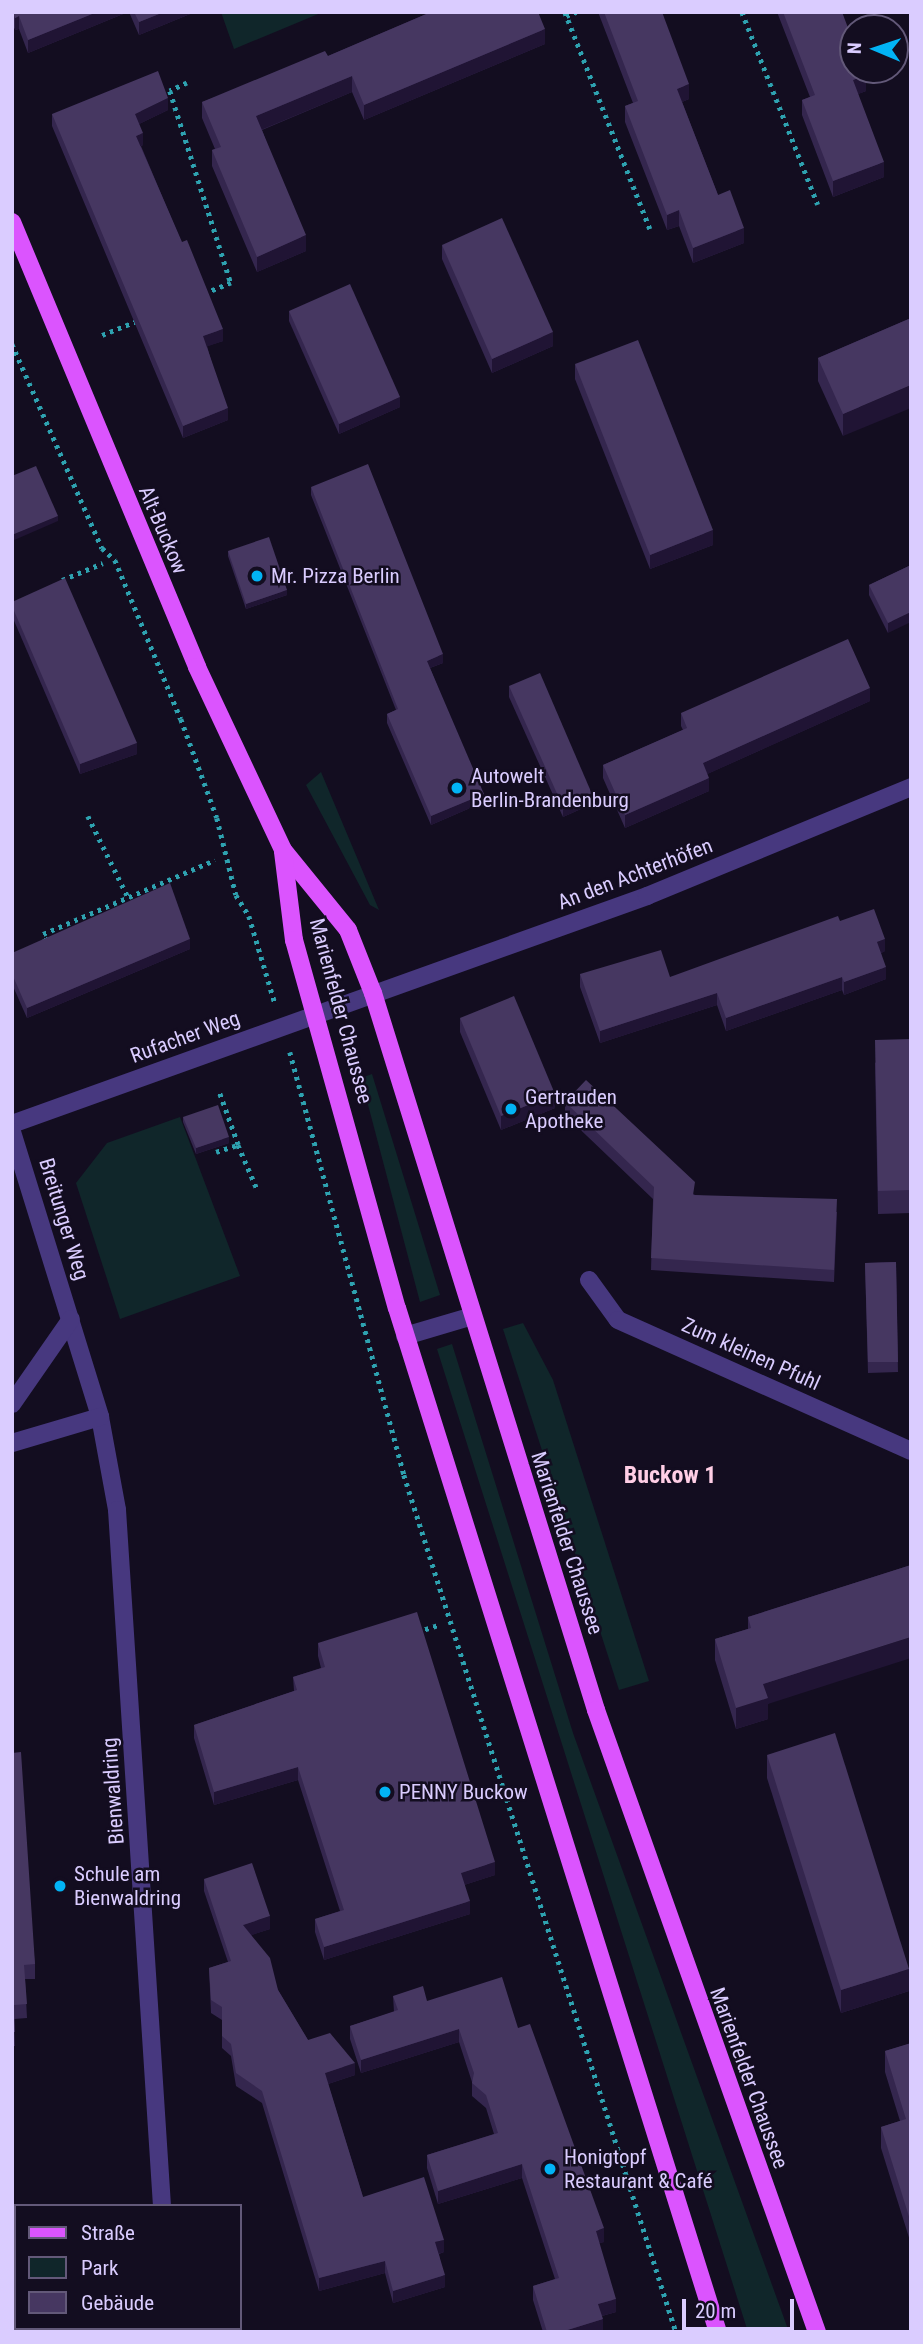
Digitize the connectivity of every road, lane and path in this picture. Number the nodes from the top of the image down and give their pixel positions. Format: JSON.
{"nodes":[{"id":1,"x":576,"y":12,"type":"edge"},
{"id":2,"x":742,"y":12,"type":"edge"},
{"id":3,"x":566,"y":14,"type":"edge"},
{"id":4,"x":187,"y":83,"type":"dead end"},
{"id":5,"x":818,"y":205,"type":"dead end"},
{"id":6,"x":12,"y":222,"type":"edge"},
{"id":7,"x":650,"y":229,"type":"dead end"},
{"id":8,"x":194,"y":298,"type":"edge"},
{"id":9,"x":145,"y":318,"type":"edge"},
{"id":10,"x":102,"y":335,"type":"dead end"},
{"id":11,"x":12,"y":344,"type":"edge"},
{"id":12,"x":103,"y":563,"type":"dead end"},
{"id":13,"x":58,"y":582,"type":"edge"},
{"id":14,"x":911,"y":787,"type":"edge"},
{"id":15,"x":88,"y":816,"type":"dead end"},
{"id":16,"x":283,"y":850,"type":"junction"},
{"id":17,"x":215,"y":860,"type":"dead end"},
{"id":18,"x":128,"y":897,"type":"junction"},
{"id":19,"x":118,"y":902,"type":"junction"},
{"id":20,"x":123,"y":914,"type":"edge"},
{"id":21,"x":48,"y":947,"type":"edge"},
{"id":22,"x":265,"y":964,"type":"dead end"},
{"id":23,"x":373,"y":993,"type":"junction"},
{"id":24,"x":316,"y":1013,"type":"junction"},
{"id":25,"x":218,"y":1089,"type":"dead end"},
{"id":26,"x":304,"y":1097,"type":"dead end"},
{"id":27,"x":12,"y":1124,"type":"edge"},
{"id":28,"x":12,"y":1132,"type":"edge"},
{"id":29,"x":238,"y":1145,"type":"junction"},
{"id":30,"x":215,"y":1152,"type":"edge"},
{"id":31,"x":258,"y":1191,"type":"dead end"},
{"id":32,"x":589,"y":1280,"type":"dead end"},
{"id":33,"x":473,"y":1315,"type":"junction"},
{"id":34,"x":71,"y":1319,"type":"junction"},
{"id":35,"x":405,"y":1336,"type":"junction"},
{"id":36,"x":12,"y":1404,"type":"edge"},
{"id":37,"x":100,"y":1417,"type":"junction"},
{"id":38,"x":12,"y":1443,"type":"edge"},
{"id":39,"x":911,"y":1451,"type":"edge"},
{"id":40,"x":438,"y":1625,"type":"dead end"},
{"id":41,"x":406,"y":1636,"type":"edge"},
{"id":42,"x":162,"y":2204,"type":"edge"},
{"id":43,"x":676,"y":2332,"type":"edge"},
{"id":44,"x":718,"y":2332,"type":"edge"},
{"id":45,"x":817,"y":2332,"type":"edge"}],
"edges":[{"from":1,"to":3,"type":"path"},
{"from":2,"to":5,"type":"path"},
{"from":3,"to":7,"type":"path"},
{"from":4,"to":8,"type":"path"},
{"from":6,"to":16,"type":"main road","name":"Alt-Buckow"},
{"from":9,"to":10,"type":"path"},
{"from":11,"to":22,"type":"path"},
{"from":12,"to":13,"type":"path"},
{"from":14,"to":23,"type":"street","name":"An den Achterhöfen"},
{"from":15,"to":18,"type":"path"},
{"from":16,"to":23,"type":"main road","name":"Marienfelder Chaussee"},
{"from":16,"to":24,"type":"main road","name":"Marienfelder Chaussee"},
{"from":17,"to":18,"type":"path"},
{"from":18,"to":19,"type":"path"},
{"from":19,"to":20,"type":"path"},
{"from":19,"to":21,"type":"path"},
{"from":23,"to":24,"type":"street","name":"Rufacher Weg"},
{"from":23,"to":33,"type":"main road","name":"Marienfelder Chaussee"},
{"from":24,"to":27,"type":"street","name":"Rufacher Weg"},
{"from":24,"to":35,"type":"main road","name":"Marienfelder Chaussee"},
{"from":25,"to":29,"type":"path"},
{"from":26,"to":43,"type":"path"},
{"from":28,"to":34,"type":"street","name":"Breitunger Weg"},
{"from":29,"to":30,"type":"path"},
{"from":29,"to":31,"type":"path"},
{"from":32,"to":39,"type":"street","name":"Zum kleinen Pfuhl"},
{"from":33,"to":35,"type":"street"},
{"from":33,"to":45,"type":"main road","name":"Marienfelder Chaussee"},
{"from":34,"to":36,"type":"street"},
{"from":34,"to":37,"type":"street","name":"Breitunger Weg"},
{"from":35,"to":44,"type":"main road","name":"Marienfelder Chaussee"},
{"from":37,"to":38,"type":"street"},
{"from":37,"to":42,"type":"street","name":"Bienwaldring"},
{"from":40,"to":41,"type":"path"}]}
